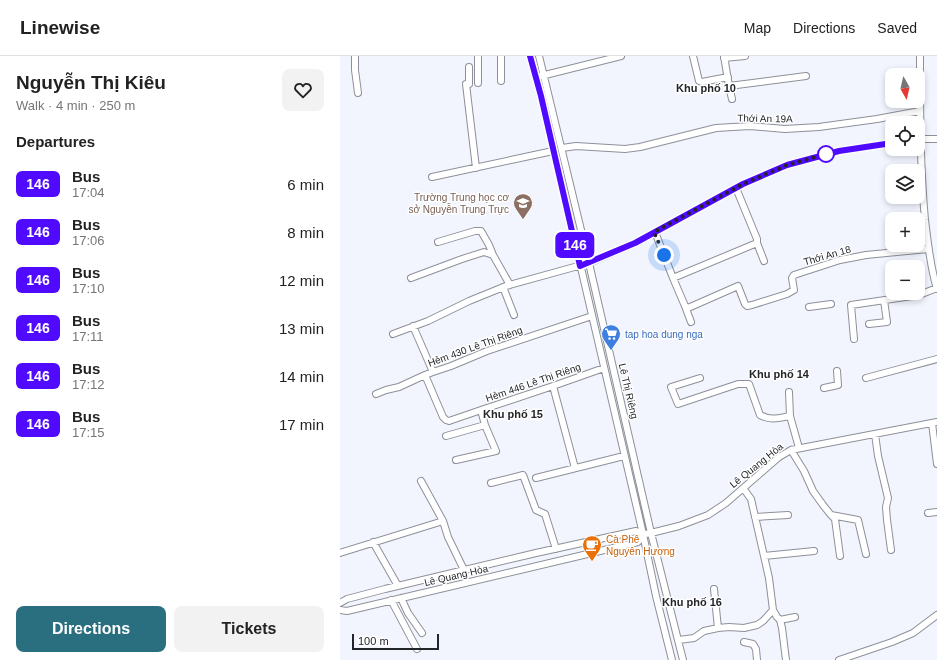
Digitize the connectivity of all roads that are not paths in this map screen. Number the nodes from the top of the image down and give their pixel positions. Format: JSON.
{"nodes":[{"id":1,"x":355,"y":56,"type":"edge"},
{"id":2,"x":478,"y":56,"type":"edge"},
{"id":3,"x":501,"y":56,"type":"edge"},
{"id":4,"x":530,"y":56,"type":"edge"},
{"id":5,"x":539,"y":56,"type":"edge"},
{"id":6,"x":621,"y":56,"type":"edge"},
{"id":7,"x":693,"y":56,"type":"edge"},
{"id":8,"x":745,"y":56,"type":"edge"},
{"id":9,"x":920,"y":56,"type":"edge"},
{"id":10,"x":724,"y":57,"type":"edge"},
{"id":11,"x":469,"y":67,"type":"dead end"},
{"id":12,"x":544,"y":76,"type":"junction"},
{"id":13,"x":806,"y":76,"type":"dead end"},
{"id":14,"x":728,"y":77,"type":"junction"},
{"id":15,"x":536,"y":78,"type":"junction"},
{"id":16,"x":501,"y":81,"type":"dead end"},
{"id":17,"x":478,"y":83,"type":"dead end"},
{"id":18,"x":730,"y":86,"type":"junction"},
{"id":19,"x":358,"y":93,"type":"dead end"},
{"id":20,"x":732,"y":99,"type":"dead end"},
{"id":21,"x":920,"y":111,"type":"junction"},
{"id":22,"x":920,"y":116,"type":"edge"},
{"id":23,"x":925,"y":138,"type":"edge"},
{"id":24,"x":937,"y":139,"type":"edge"},
{"id":25,"x":885,"y":144,"type":"edge"},
{"id":26,"x":562,"y":148,"type":"junction"},
{"id":27,"x":553,"y":151,"type":"junction"},
{"id":28,"x":920,"y":156,"type":"edge"},
{"id":29,"x":476,"y":168,"type":"junction"},
{"id":30,"x":432,"y":177,"type":"dead end"},
{"id":31,"x":736,"y":188,"type":"junction"},
{"id":32,"x":654,"y":232,"type":"junction"},
{"id":33,"x":438,"y":242,"type":"dead end"},
{"id":34,"x":757,"y":243,"type":"junction"},
{"id":35,"x":928,"y":249,"type":"junction"},
{"id":36,"x":493,"y":255,"type":"junction"},
{"id":37,"x":764,"y":261,"type":"dead end"},
{"id":38,"x":589,"y":263,"type":"junction"},
{"id":39,"x":580,"y":266,"type":"junction"},
{"id":40,"x":934,"y":271,"type":"edge"},
{"id":41,"x":411,"y":278,"type":"dead end"},
{"id":42,"x":673,"y":278,"type":"junction"},
{"id":43,"x":510,"y":285,"type":"junction"},
{"id":44,"x":503,"y":287,"type":"junction"},
{"id":45,"x":937,"y":289,"type":"edge"},
{"id":46,"x":884,"y":300,"type":"junction"},
{"id":47,"x":831,"y":304,"type":"dead end"},
{"id":48,"x":685,"y":306,"type":"junction"},
{"id":49,"x":809,"y":306,"type":"dead end"},
{"id":50,"x":514,"y":315,"type":"dead end"},
{"id":51,"x":592,"y":316,"type":"junction"},
{"id":52,"x":690,"y":322,"type":"dead end"},
{"id":53,"x":869,"y":324,"type":"dead end"},
{"id":54,"x":413,"y":326,"type":"junction"},
{"id":55,"x":393,"y":334,"type":"dead end"},
{"id":56,"x":854,"y":339,"type":"dead end"},
{"id":57,"x":937,"y":359,"type":"edge"},
{"id":58,"x":604,"y":368,"type":"junction"},
{"id":59,"x":837,"y":371,"type":"dead end"},
{"id":60,"x":433,"y":372,"type":"junction"},
{"id":61,"x":426,"y":375,"type":"junction"},
{"id":62,"x":700,"y":378,"type":"dead end"},
{"id":63,"x":866,"y":378,"type":"dead end"},
{"id":64,"x":553,"y":386,"type":"junction"},
{"id":65,"x":824,"y":388,"type":"dead end"},
{"id":66,"x":789,"y":392,"type":"dead end"},
{"id":67,"x":376,"y":394,"type":"dead end"},
{"id":68,"x":481,"y":410,"type":"junction"},
{"id":69,"x":790,"y":416,"type":"junction"},
{"id":70,"x":934,"y":422,"type":"edge"},
{"id":71,"x":486,"y":425,"type":"junction"},
{"id":72,"x":875,"y":434,"type":"junction"},
{"id":73,"x":446,"y":436,"type":"dead end"},
{"id":74,"x":799,"y":448,"type":"junction"},
{"id":75,"x":791,"y":450,"type":"junction"},
{"id":76,"x":624,"y":456,"type":"junction"},
{"id":77,"x":456,"y":460,"type":"dead end"},
{"id":78,"x":937,"y":464,"type":"edge"},
{"id":79,"x":574,"y":468,"type":"junction"},
{"id":80,"x":536,"y":478,"type":"dead end"},
{"id":81,"x":421,"y":481,"type":"dead end"},
{"id":82,"x":491,"y":483,"type":"dead end"},
{"id":83,"x":743,"y":488,"type":"junction"},
{"id":84,"x":937,"y":512,"type":"edge"},
{"id":85,"x":928,"y":513,"type":"dead end"},
{"id":86,"x":788,"y":515,"type":"dead end"},
{"id":87,"x":831,"y":515,"type":"junction"},
{"id":88,"x":755,"y":517,"type":"junction"},
{"id":89,"x":443,"y":522,"type":"junction"},
{"id":90,"x":651,"y":533,"type":"junction"},
{"id":91,"x":643,"y":534,"type":"junction"},
{"id":92,"x":373,"y":542,"type":"junction"},
{"id":93,"x":556,"y":549,"type":"junction"},
{"id":94,"x":891,"y":550,"type":"dead end"},
{"id":95,"x":814,"y":551,"type":"dead end"},
{"id":96,"x":340,"y":553,"type":"edge"},
{"id":97,"x":866,"y":554,"type":"dead end"},
{"id":98,"x":764,"y":556,"type":"junction"},
{"id":99,"x":840,"y":556,"type":"dead end"},
{"id":100,"x":464,"y":570,"type":"junction"},
{"id":101,"x":398,"y":586,"type":"junction"},
{"id":102,"x":714,"y":588,"type":"dead end"},
{"id":103,"x":401,"y":598,"type":"junction"},
{"id":104,"x":391,"y":600,"type":"junction"},
{"id":105,"x":340,"y":603,"type":"edge"},
{"id":106,"x":340,"y":610,"type":"edge"},
{"id":107,"x":773,"y":610,"type":"junction"},
{"id":108,"x":937,"y":615,"type":"edge"},
{"id":109,"x":795,"y":617,"type":"dead end"},
{"id":110,"x":780,"y":620,"type":"junction"},
{"id":111,"x":718,"y":628,"type":"junction"},
{"id":112,"x":422,"y":634,"type":"dead end"},
{"id":113,"x":678,"y":640,"type":"junction"},
{"id":114,"x":744,"y":642,"type":"dead end"},
{"id":115,"x":417,"y":649,"type":"dead end"},
{"id":116,"x":672,"y":660,"type":"edge"},
{"id":117,"x":683,"y":660,"type":"edge"},
{"id":118,"x":757,"y":660,"type":"edge"},
{"id":119,"x":786,"y":660,"type":"edge"},
{"id":120,"x":839,"y":660,"type":"edge"}],
"edges":[{"from":1,"to":19,"type":"street"},
{"from":2,"to":17,"type":"street"},
{"from":3,"to":16,"type":"street"},
{"from":4,"to":15,"type":"street","name":"Lê Thị Riêng"},
{"from":5,"to":12,"type":"street","name":"Lê Thị Riêng"},
{"from":6,"to":12,"type":"street"},
{"from":7,"to":14,"type":"street"},
{"from":8,"to":10,"type":"street"},
{"from":9,"to":21,"type":"street"},
{"from":10,"to":14,"type":"street"},
{"from":11,"to":29,"type":"street"},
{"from":12,"to":15,"type":"street"},
{"from":12,"to":26,"type":"street","name":"Lê Thị Riêng"},
{"from":13,"to":18,"type":"street"},
{"from":14,"to":18,"type":"street"},
{"from":15,"to":27,"type":"street","name":"Lê Thị Riêng"},
{"from":18,"to":20,"type":"street"},
{"from":21,"to":22,"type":"street"},
{"from":21,"to":26,"type":"street","name":"Thới An 19A"},
{"from":23,"to":24,"type":"street"},
{"from":25,"to":31,"type":"street"},
{"from":26,"to":38,"type":"street","name":"Lê Thị Riêng"},
{"from":27,"to":29,"type":"street"},
{"from":27,"to":39,"type":"street","name":"Lê Thị Riêng"},
{"from":28,"to":35,"type":"street"},
{"from":29,"to":30,"type":"street"},
{"from":31,"to":32,"type":"street"},
{"from":31,"to":34,"type":"street"},
{"from":32,"to":38,"type":"street"},
{"from":32,"to":42,"type":"street"},
{"from":33,"to":36,"type":"street"},
{"from":34,"to":37,"type":"street"},
{"from":34,"to":42,"type":"street"},
{"from":35,"to":40,"type":"street"},
{"from":35,"to":48,"type":"street","name":"Thới An 18"},
{"from":36,"to":41,"type":"street"},
{"from":36,"to":43,"type":"street"},
{"from":38,"to":39,"type":"street"},
{"from":38,"to":90,"type":"street","name":"Lê Thị Riêng"},
{"from":39,"to":43,"type":"street"},
{"from":39,"to":51,"type":"street","name":"Lê Thị Riêng"},
{"from":40,"to":45,"type":"street"},
{"from":42,"to":48,"type":"street"},
{"from":43,"to":44,"type":"street"},
{"from":44,"to":50,"type":"street"},
{"from":44,"to":54,"type":"street"},
{"from":45,"to":46,"type":"street"},
{"from":46,"to":53,"type":"street"},
{"from":46,"to":56,"type":"street"},
{"from":47,"to":49,"type":"street"},
{"from":48,"to":52,"type":"street"},
{"from":51,"to":58,"type":"street","name":"Lê Thị Riêng"},
{"from":51,"to":60,"type":"street","name":"Hẻm 430 Lê Thị Riêng"},
{"from":54,"to":55,"type":"street"},
{"from":54,"to":60,"type":"street"},
{"from":57,"to":63,"type":"street"},
{"from":58,"to":64,"type":"street","name":"Hẻm 446 Lê Thị Riêng"},
{"from":58,"to":76,"type":"street","name":"Lê Thị Riêng"},
{"from":59,"to":65,"type":"street"},
{"from":60,"to":61,"type":"street","name":"Hẻm 430 Lê Thị Riêng"},
{"from":61,"to":67,"type":"street"},
{"from":61,"to":68,"type":"street","name":"Hẻm 430 Lê Thị Riêng"},
{"from":62,"to":69,"type":"street"},
{"from":64,"to":68,"type":"street","name":"Hẻm 446 Lê Thị Riêng"},
{"from":64,"to":79,"type":"street"},
{"from":66,"to":69,"type":"street"},
{"from":68,"to":71,"type":"street","name":"Hẻm 446 Lê Thị Riêng"},
{"from":69,"to":74,"type":"street"},
{"from":70,"to":72,"type":"street","name":"Lê Quang Hòa"},
{"from":70,"to":78,"type":"street"},
{"from":71,"to":73,"type":"street"},
{"from":71,"to":77,"type":"street","name":"Hẻm 446 Lê Thị Riêng"},
{"from":72,"to":74,"type":"street","name":"Lê Quang Hòa"},
{"from":72,"to":94,"type":"street"},
{"from":74,"to":75,"type":"street","name":"Lê Quang Hòa"},
{"from":75,"to":83,"type":"street","name":"Lê Quang Hòa"},
{"from":75,"to":87,"type":"street"},
{"from":76,"to":79,"type":"street"},
{"from":76,"to":91,"type":"street","name":"Lê Thị Riêng"},
{"from":79,"to":80,"type":"street"},
{"from":81,"to":89,"type":"street"},
{"from":82,"to":93,"type":"street"},
{"from":83,"to":88,"type":"street"},
{"from":83,"to":90,"type":"street","name":"Lê Quang Hòa"},
{"from":84,"to":85,"type":"street"},
{"from":86,"to":88,"type":"street"},
{"from":87,"to":97,"type":"street"},
{"from":87,"to":99,"type":"street"},
{"from":88,"to":98,"type":"street"},
{"from":89,"to":92,"type":"street"},
{"from":89,"to":100,"type":"street"},
{"from":90,"to":91,"type":"street","name":"Lê Quang Hòa"},
{"from":90,"to":113,"type":"street","name":"Lê Thị Riêng"},
{"from":91,"to":93,"type":"street","name":"Lê Quang Hòa"},
{"from":91,"to":103,"type":"street","name":"Lê Quang Hòa"},
{"from":91,"to":116,"type":"street","name":"Lê Thị Riêng"},
{"from":92,"to":96,"type":"street"},
{"from":92,"to":101,"type":"street"},
{"from":93,"to":100,"type":"street","name":"Lê Quang Hòa"},
{"from":95,"to":98,"type":"street"},
{"from":98,"to":107,"type":"street"},
{"from":100,"to":101,"type":"street","name":"Lê Quang Hòa"},
{"from":101,"to":105,"type":"street","name":"Lê Quang Hòa"},
{"from":102,"to":111,"type":"street"},
{"from":103,"to":104,"type":"street","name":"Lê Quang Hòa"},
{"from":103,"to":112,"type":"street"},
{"from":104,"to":106,"type":"street","name":"Lê Quang Hòa"},
{"from":104,"to":115,"type":"street"},
{"from":107,"to":110,"type":"street"},
{"from":107,"to":111,"type":"street"},
{"from":108,"to":120,"type":"street"},
{"from":109,"to":110,"type":"street"},
{"from":110,"to":119,"type":"street"},
{"from":111,"to":113,"type":"street"},
{"from":113,"to":117,"type":"street","name":"Lê Thị Riêng"},
{"from":114,"to":118,"type":"street"}]}
